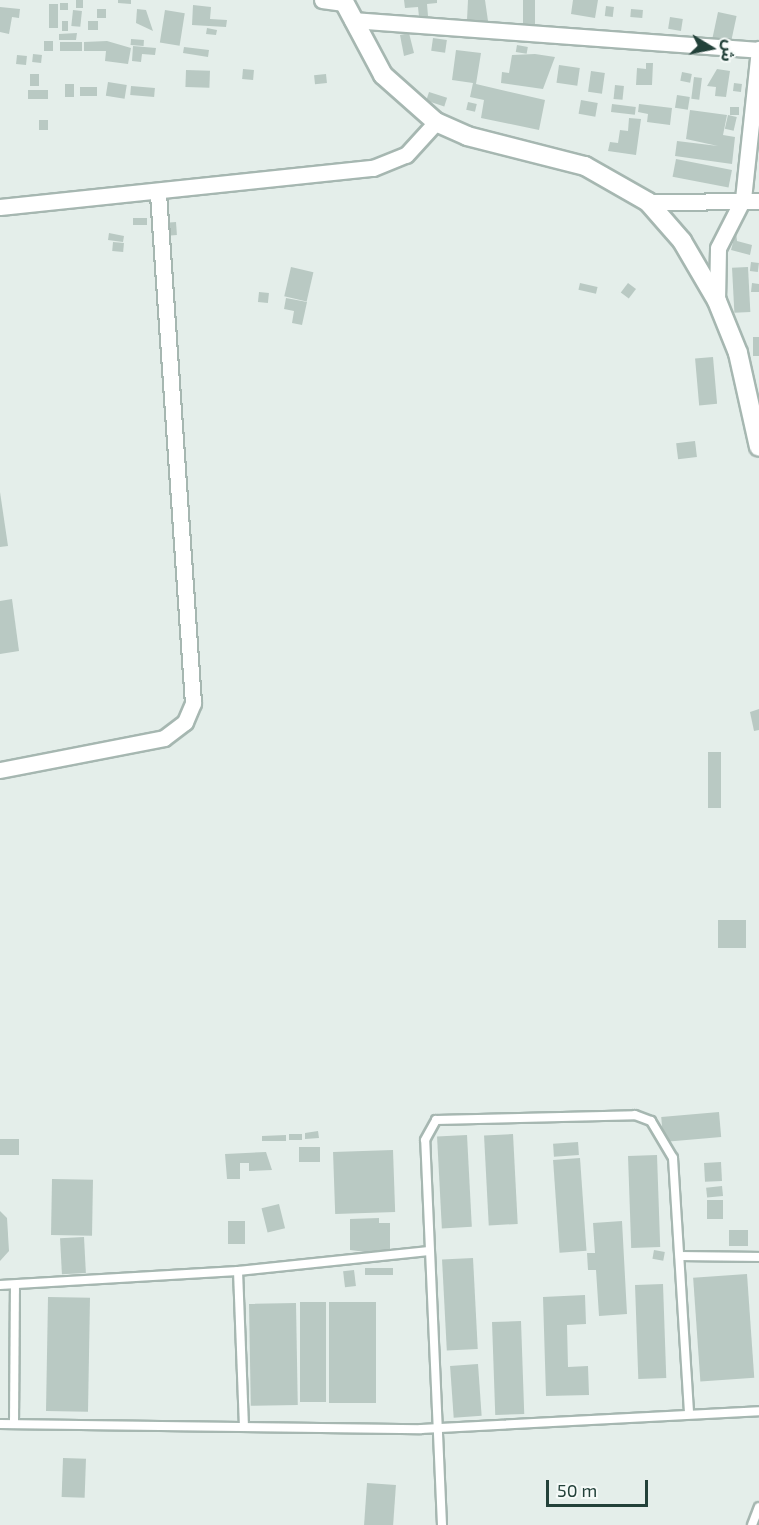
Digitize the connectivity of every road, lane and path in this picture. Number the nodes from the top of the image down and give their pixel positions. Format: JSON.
{"nodes":[{"id":1,"x":322,"y":0,"type":"edge"},
{"id":2,"x":344,"y":1,"type":"edge"},
{"id":3,"x":352,"y":20,"type":"junction"},
{"id":4,"x":759,"y":50,"type":"edge"},
{"id":5,"x":436,"y":122,"type":"junction"},
{"id":6,"x":158,"y":193,"type":"junction"},
{"id":7,"x":742,"y":199,"type":"junction"},
{"id":8,"x":759,"y":201,"type":"edge"},
{"id":9,"x":648,"y":202,"type":"junction"},
{"id":10,"x":0,"y":207,"type":"edge"},
{"id":11,"x":717,"y":302,"type":"junction"},
{"id":12,"x":758,"y":442,"type":"edge"},
{"id":13,"x":0,"y":770,"type":"edge"},
{"id":14,"x":429,"y":1251,"type":"junction"},
{"id":15,"x":683,"y":1256,"type":"junction"},
{"id":16,"x":759,"y":1257,"type":"edge"},
{"id":17,"x":238,"y":1271,"type":"junction"},
{"id":18,"x":0,"y":1285,"type":"edge"},
{"id":19,"x":15,"y":1286,"type":"junction"},
{"id":20,"x":759,"y":1411,"type":"edge"},
{"id":21,"x":689,"y":1414,"type":"junction"},
{"id":22,"x":0,"y":1424,"type":"edge"},
{"id":23,"x":14,"y":1424,"type":"junction"},
{"id":24,"x":244,"y":1426,"type":"junction"},
{"id":25,"x":436,"y":1428,"type":"junction"},
{"id":26,"x":759,"y":1507,"type":"edge"},
{"id":27,"x":442,"y":1525,"type":"edge"},
{"id":28,"x":752,"y":1525,"type":"edge"}],
"edges":[{"from":1,"to":2,"type":"street"},
{"from":2,"to":3,"type":"street"},
{"from":3,"to":4,"type":"street"},
{"from":3,"to":5,"type":"street"},
{"from":4,"to":7,"type":"street"},
{"from":5,"to":6,"type":"street"},
{"from":5,"to":9,"type":"street"},
{"from":6,"to":10,"type":"street"},
{"from":6,"to":13,"type":"street"},
{"from":7,"to":8,"type":"street"},
{"from":7,"to":9,"type":"street"},
{"from":7,"to":11,"type":"street"},
{"from":9,"to":11,"type":"street"},
{"from":11,"to":12,"type":"street"},
{"from":14,"to":15,"type":"lane"},
{"from":14,"to":17,"type":"lane"},
{"from":14,"to":25,"type":"lane"},
{"from":15,"to":16,"type":"lane"},
{"from":15,"to":21,"type":"lane"},
{"from":17,"to":19,"type":"lane"},
{"from":17,"to":24,"type":"lane"},
{"from":18,"to":19,"type":"lane"},
{"from":19,"to":23,"type":"lane"},
{"from":20,"to":21,"type":"lane"},
{"from":21,"to":25,"type":"lane"},
{"from":22,"to":23,"type":"lane"},
{"from":23,"to":24,"type":"lane"},
{"from":24,"to":25,"type":"lane"},
{"from":25,"to":27,"type":"lane"},
{"from":26,"to":28,"type":"lane"}]}
